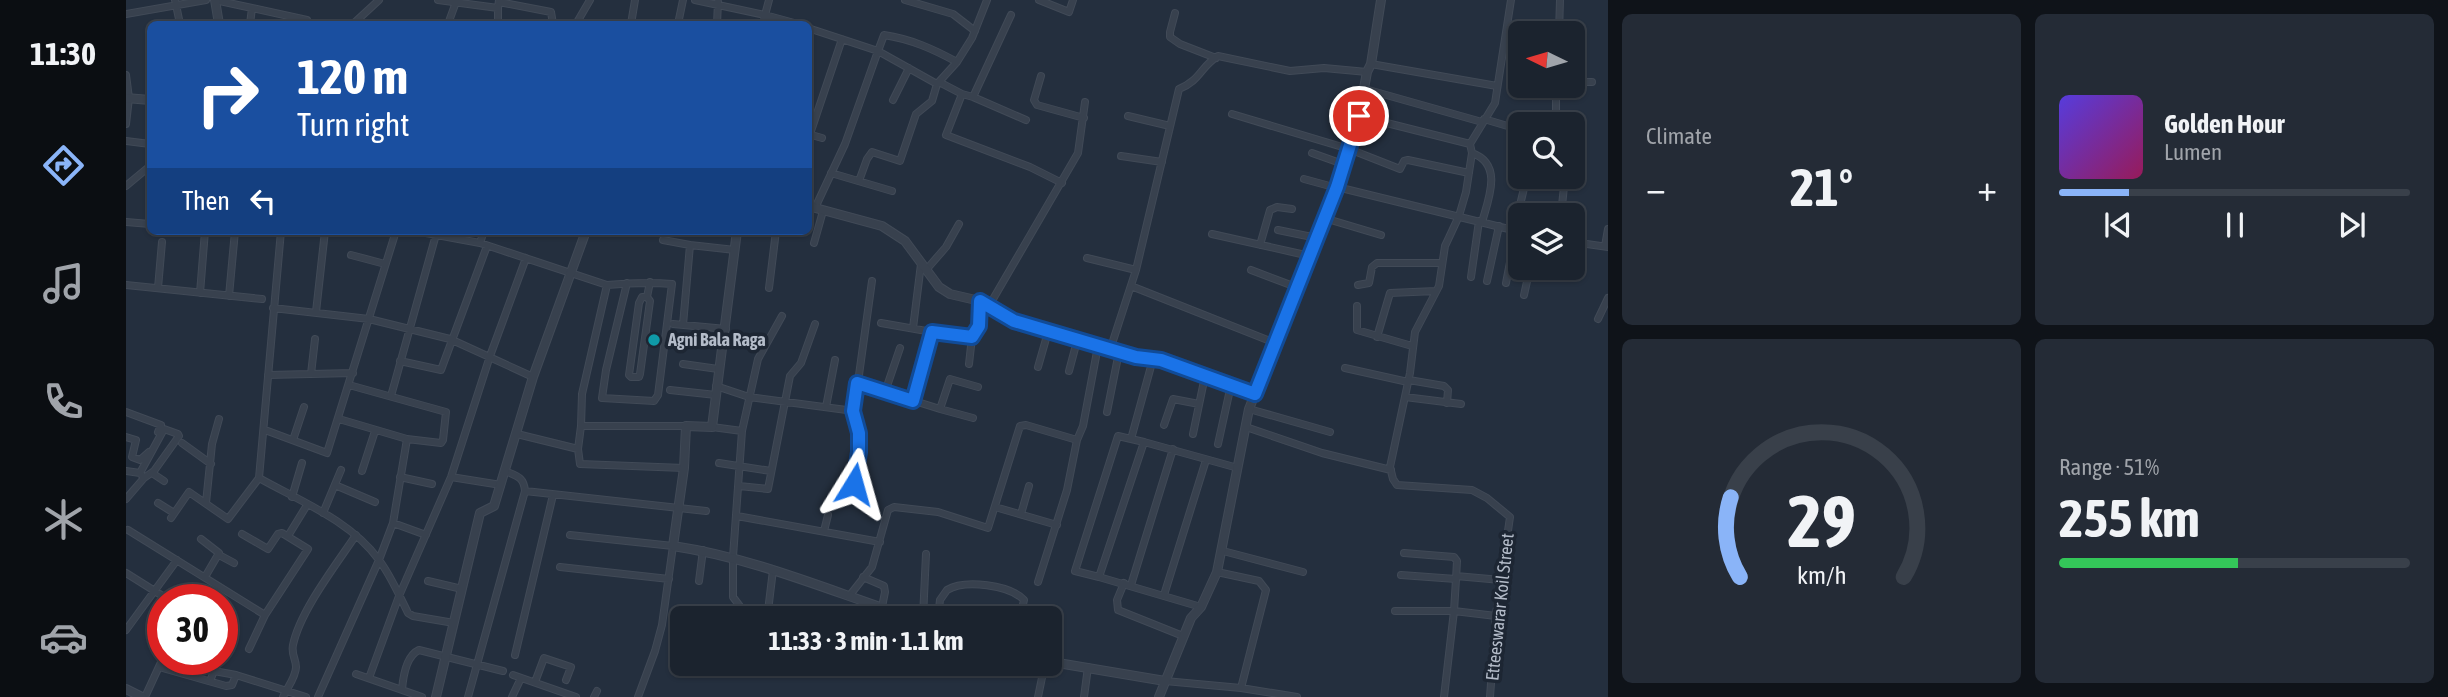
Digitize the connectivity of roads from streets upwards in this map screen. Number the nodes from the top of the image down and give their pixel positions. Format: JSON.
{"nodes":[{"id":1,"x":206,"y":0,"type":"edge"},
{"id":2,"x":215,"y":0,"type":"edge"},
{"id":3,"x":379,"y":0,"type":"edge"},
{"id":4,"x":438,"y":0,"type":"edge"},
{"id":5,"x":590,"y":0,"type":"edge"},
{"id":6,"x":635,"y":0,"type":"edge"},
{"id":7,"x":683,"y":0,"type":"edge"},
{"id":8,"x":695,"y":0,"type":"edge"},
{"id":9,"x":746,"y":0,"type":"edge"},
{"id":10,"x":769,"y":0,"type":"edge"},
{"id":11,"x":905,"y":0,"type":"edge"},
{"id":12,"x":987,"y":0,"type":"edge"},
{"id":13,"x":1039,"y":0,"type":"edge"},
{"id":14,"x":1073,"y":0,"type":"edge"},
{"id":15,"x":1381,"y":0,"type":"edge"},
{"id":16,"x":1511,"y":0,"type":"edge"},
{"id":17,"x":1560,"y":0,"type":"edge"},
{"id":18,"x":456,"y":2,"type":"junction"},
{"id":19,"x":718,"y":2,"type":"edge"},
{"id":20,"x":176,"y":3,"type":"edge"},
{"id":21,"x":499,"y":3,"type":"edge"},
{"id":22,"x":252,"y":8,"type":"junction"},
{"id":23,"x":744,"y":10,"type":"junction"},
{"id":24,"x":1175,"y":13,"type":"dead end"},
{"id":25,"x":126,"y":14,"type":"edge"},
{"id":26,"x":765,"y":15,"type":"junction"},
{"id":27,"x":1011,"y":15,"type":"dead end"},
{"id":28,"x":307,"y":20,"type":"dead end"},
{"id":29,"x":179,"y":21,"type":"edge"},
{"id":30,"x":218,"y":21,"type":"edge"},
{"id":31,"x":250,"y":21,"type":"edge"},
{"id":32,"x":356,"y":21,"type":"edge"},
{"id":33,"x":449,"y":21,"type":"edge"},
{"id":34,"x":498,"y":21,"type":"edge"},
{"id":35,"x":552,"y":21,"type":"edge"},
{"id":36,"x":578,"y":21,"type":"edge"},
{"id":37,"x":632,"y":21,"type":"edge"},
{"id":38,"x":679,"y":21,"type":"edge"},
{"id":39,"x":718,"y":21,"type":"edge"},
{"id":40,"x":762,"y":21,"type":"edge"},
{"id":41,"x":787,"y":21,"type":"edge"},
{"id":42,"x":1559,"y":21,"type":"edge"},
{"id":43,"x":812,"y":29,"type":"edge"},
{"id":44,"x":975,"y":31,"type":"junction"},
{"id":45,"x":842,"y":39,"type":"junction"},
{"id":46,"x":878,"y":51,"type":"junction"},
{"id":47,"x":1216,"y":58,"type":"junction"},
{"id":48,"x":957,"y":62,"type":"junction"},
{"id":49,"x":909,"y":68,"type":"junction"},
{"id":50,"x":1369,"y":68,"type":"junction"},
{"id":51,"x":126,"y":75,"type":"edge"},
{"id":52,"x":1041,"y":76,"type":"dead end"},
{"id":53,"x":1586,"y":82,"type":"edge"},
{"id":54,"x":1592,"y":82,"type":"dead end"},
{"id":55,"x":938,"y":83,"type":"junction"},
{"id":56,"x":1497,"y":86,"type":"junction"},
{"id":57,"x":1365,"y":89,"type":"junction"},
{"id":58,"x":962,"y":94,"type":"junction"},
{"id":59,"x":973,"y":97,"type":"junction"},
{"id":60,"x":128,"y":98,"type":"edge"},
{"id":61,"x":147,"y":100,"type":"edge"},
{"id":62,"x":893,"y":100,"type":"dead end"},
{"id":63,"x":1085,"y":102,"type":"dead end"},
{"id":64,"x":1232,"y":114,"type":"dead end"},
{"id":65,"x":1128,"y":116,"type":"dead end"},
{"id":66,"x":1359,"y":116,"type":"junction"},
{"id":67,"x":1084,"y":118,"type":"junction"},
{"id":68,"x":1026,"y":120,"type":"dead end"},
{"id":69,"x":1483,"y":120,"type":"junction"},
{"id":70,"x":126,"y":124,"type":"edge"},
{"id":71,"x":812,"y":125,"type":"edge"},
{"id":72,"x":1170,"y":126,"type":"junction"},
{"id":73,"x":1508,"y":127,"type":"edge"},
{"id":74,"x":812,"y":135,"type":"edge"},
{"id":75,"x":822,"y":138,"type":"dead end"},
{"id":76,"x":126,"y":141,"type":"edge"},
{"id":77,"x":147,"y":144,"type":"edge"},
{"id":78,"x":1470,"y":144,"type":"junction"},
{"id":79,"x":1349,"y":149,"type":"junction"},
{"id":80,"x":1312,"y":153,"type":"dead end"},
{"id":81,"x":1472,"y":153,"type":"junction"},
{"id":82,"x":1121,"y":156,"type":"dead end"},
{"id":83,"x":1162,"y":162,"type":"junction"},
{"id":84,"x":1343,"y":164,"type":"junction"},
{"id":85,"x":147,"y":168,"type":"edge"},
{"id":86,"x":831,"y":173,"type":"junction"},
{"id":87,"x":1469,"y":173,"type":"junction"},
{"id":88,"x":1304,"y":178,"type":"dead end"},
{"id":89,"x":859,"y":181,"type":"junction"},
{"id":90,"x":1062,"y":183,"type":"junction"},
{"id":91,"x":126,"y":186,"type":"edge"},
{"id":92,"x":1337,"y":187,"type":"junction"},
{"id":93,"x":892,"y":191,"type":"dead end"},
{"id":94,"x":816,"y":208,"type":"edge"},
{"id":95,"x":1292,"y":209,"type":"dead end"},
{"id":96,"x":1459,"y":216,"type":"junction"},
{"id":97,"x":1324,"y":218,"type":"junction"},
{"id":98,"x":126,"y":222,"type":"edge"},
{"id":99,"x":1481,"y":222,"type":"junction"},
{"id":100,"x":147,"y":223,"type":"edge"},
{"id":101,"x":959,"y":224,"type":"dead end"},
{"id":102,"x":1499,"y":226,"type":"junction"},
{"id":103,"x":1508,"y":228,"type":"edge"},
{"id":104,"x":1608,"y":229,"type":"edge"},
{"id":105,"x":1278,"y":230,"type":"dead end"},
{"id":106,"x":1213,"y":234,"type":"dead end"},
{"id":107,"x":205,"y":235,"type":"edge"},
{"id":108,"x":235,"y":235,"type":"edge"},
{"id":109,"x":281,"y":235,"type":"edge"},
{"id":110,"x":325,"y":235,"type":"edge"},
{"id":111,"x":395,"y":235,"type":"edge"},
{"id":112,"x":435,"y":235,"type":"edge"},
{"id":113,"x":444,"y":235,"type":"edge"},
{"id":114,"x":484,"y":235,"type":"edge"},
{"id":115,"x":584,"y":235,"type":"edge"},
{"id":116,"x":736,"y":235,"type":"edge"},
{"id":117,"x":776,"y":235,"type":"edge"},
{"id":118,"x":1381,"y":236,"type":"dead end"},
{"id":119,"x":1317,"y":238,"type":"junction"},
{"id":120,"x":663,"y":240,"type":"dead end"},
{"id":121,"x":162,"y":242,"type":"dead end"},
{"id":122,"x":814,"y":243,"type":"dead end"},
{"id":123,"x":1585,"y":243,"type":"edge"},
{"id":124,"x":484,"y":245,"type":"junction"},
{"id":125,"x":690,"y":245,"type":"junction"},
{"id":126,"x":1260,"y":245,"type":"junction"},
{"id":127,"x":1607,"y":246,"type":"edge"},
{"id":128,"x":734,"y":250,"type":"junction"},
{"id":129,"x":351,"y":255,"type":"dead end"},
{"id":130,"x":1310,"y":256,"type":"junction"},
{"id":131,"x":526,"y":258,"type":"junction"},
{"id":132,"x":1087,"y":258,"type":"dead end"},
{"id":133,"x":1442,"y":263,"type":"junction"},
{"id":134,"x":385,"y":264,"type":"junction"},
{"id":135,"x":923,"y":267,"type":"junction"},
{"id":136,"x":1136,"y":270,"type":"junction"},
{"id":137,"x":1251,"y":270,"type":"dead end"},
{"id":138,"x":572,"y":273,"type":"junction"},
{"id":139,"x":1508,"y":274,"type":"edge"},
{"id":140,"x":1471,"y":277,"type":"dead end"},
{"id":141,"x":1527,"y":280,"type":"edge"},
{"id":142,"x":872,"y":281,"type":"dead end"},
{"id":143,"x":1487,"y":281,"type":"dead end"},
{"id":144,"x":650,"y":282,"type":"junction"},
{"id":145,"x":627,"y":283,"type":"junction"},
{"id":146,"x":1506,"y":283,"type":"dead end"},
{"id":147,"x":126,"y":285,"type":"edge"},
{"id":148,"x":607,"y":285,"type":"junction"},
{"id":149,"x":1358,"y":285,"type":"dead end"},
{"id":150,"x":1131,"y":286,"type":"junction"},
{"id":151,"x":1296,"y":287,"type":"junction"},
{"id":152,"x":158,"y":288,"type":"junction"},
{"id":153,"x":769,"y":288,"type":"dead end"},
{"id":154,"x":1436,"y":291,"type":"junction"},
{"id":155,"x":200,"y":293,"type":"junction"},
{"id":156,"x":1524,"y":295,"type":"dead end"},
{"id":157,"x":229,"y":296,"type":"junction"},
{"id":158,"x":648,"y":298,"type":"junction"},
{"id":159,"x":1608,"y":298,"type":"edge"},
{"id":160,"x":262,"y":299,"type":"dead end"},
{"id":161,"x":980,"y":301,"type":"junction"},
{"id":162,"x":989,"y":306,"type":"junction"},
{"id":163,"x":1357,"y":306,"type":"dead end"},
{"id":164,"x":273,"y":308,"type":"junction"},
{"id":165,"x":316,"y":312,"type":"junction"},
{"id":166,"x":782,"y":316,"type":"dead end"},
{"id":167,"x":369,"y":319,"type":"junction"},
{"id":168,"x":1598,"y":319,"type":"dead end"},
{"id":169,"x":881,"y":323,"type":"dead end"},
{"id":170,"x":673,"y":324,"type":"dead end"},
{"id":171,"x":815,"y":324,"type":"dead end"},
{"id":172,"x":683,"y":325,"type":"junction"},
{"id":173,"x":409,"y":328,"type":"junction"},
{"id":174,"x":913,"y":328,"type":"junction"},
{"id":175,"x":726,"y":329,"type":"junction"},
{"id":176,"x":932,"y":332,"type":"junction"},
{"id":177,"x":1048,"y":332,"type":"junction"},
{"id":178,"x":972,"y":337,"type":"junction"},
{"id":179,"x":1377,"y":337,"type":"junction"},
{"id":180,"x":315,"y":339,"type":"dead end"},
{"id":181,"x":450,"y":339,"type":"junction"},
{"id":182,"x":1077,"y":341,"type":"junction"},
{"id":183,"x":1275,"y":343,"type":"junction"},
{"id":184,"x":1098,"y":346,"type":"junction"},
{"id":185,"x":1412,"y":346,"type":"junction"},
{"id":186,"x":900,"y":348,"type":"dead end"},
{"id":187,"x":1115,"y":351,"type":"junction"},
{"id":188,"x":490,"y":356,"type":"junction"},
{"id":189,"x":1153,"y":359,"type":"junction"},
{"id":190,"x":835,"y":360,"type":"dead end"},
{"id":191,"x":400,"y":361,"type":"junction"},
{"id":192,"x":969,"y":364,"type":"dead end"},
{"id":193,"x":683,"y":365,"type":"dead end"},
{"id":194,"x":1038,"y":367,"type":"dead end"},
{"id":195,"x":1345,"y":368,"type":"dead end"},
{"id":196,"x":718,"y":369,"type":"junction"},
{"id":197,"x":1069,"y":371,"type":"dead end"},
{"id":198,"x":353,"y":373,"type":"junction"},
{"id":199,"x":311,"y":374,"type":"junction"},
{"id":200,"x":268,"y":375,"type":"junction"},
{"id":201,"x":1205,"y":376,"type":"junction"},
{"id":202,"x":533,"y":377,"type":"junction"},
{"id":203,"x":1409,"y":381,"type":"junction"},
{"id":204,"x":857,"y":383,"type":"junction"},
{"id":205,"x":349,"y":385,"type":"junction"},
{"id":206,"x":1231,"y":385,"type":"junction"},
{"id":207,"x":978,"y":387,"type":"dead end"},
{"id":208,"x":670,"y":390,"type":"dead end"},
{"id":209,"x":716,"y":390,"type":"junction"},
{"id":210,"x":885,"y":392,"type":"junction"},
{"id":211,"x":1255,"y":394,"type":"junction"},
{"id":212,"x":391,"y":396,"type":"junction"},
{"id":213,"x":749,"y":397,"type":"junction"},
{"id":214,"x":1405,"y":397,"type":"junction"},
{"id":215,"x":913,"y":401,"type":"junction"},
{"id":216,"x":1447,"y":402,"type":"junction"},
{"id":217,"x":783,"y":404,"type":"junction"},
{"id":218,"x":1199,"y":404,"type":"junction"},
{"id":219,"x":1461,"y":404,"type":"dead end"},
{"id":220,"x":304,"y":407,"type":"dead end"},
{"id":221,"x":826,"y":407,"type":"junction"},
{"id":222,"x":940,"y":408,"type":"junction"},
{"id":223,"x":1249,"y":409,"type":"junction"},
{"id":224,"x":853,"y":411,"type":"junction"},
{"id":225,"x":126,"y":412,"type":"edge"},
{"id":226,"x":1107,"y":412,"type":"dead end"},
{"id":227,"x":973,"y":418,"type":"dead end"},
{"id":228,"x":219,"y":419,"type":"dead end"},
{"id":229,"x":339,"y":419,"type":"junction"},
{"id":230,"x":686,"y":425,"type":"junction"},
{"id":231,"x":1164,"y":425,"type":"dead end"},
{"id":232,"x":581,"y":426,"type":"junction"},
{"id":233,"x":712,"y":427,"type":"junction"},
{"id":234,"x":1246,"y":427,"type":"junction"},
{"id":235,"x":265,"y":430,"type":"junction"},
{"id":236,"x":375,"y":431,"type":"junction"},
{"id":237,"x":742,"y":431,"type":"junction"},
{"id":238,"x":1330,"y":432,"type":"dead end"},
{"id":239,"x":517,"y":434,"type":"junction"},
{"id":240,"x":1193,"y":434,"type":"dead end"},
{"id":241,"x":126,"y":437,"type":"edge"},
{"id":242,"x":407,"y":439,"type":"junction"},
{"id":243,"x":1131,"y":439,"type":"junction"},
{"id":244,"x":293,"y":440,"type":"junction"},
{"id":245,"x":1077,"y":440,"type":"junction"},
{"id":246,"x":1144,"y":442,"type":"junction"},
{"id":247,"x":182,"y":443,"type":"dead end"},
{"id":248,"x":1218,"y":444,"type":"dead end"},
{"id":249,"x":578,"y":449,"type":"junction"},
{"id":250,"x":1172,"y":449,"type":"junction"},
{"id":251,"x":1206,"y":460,"type":"junction"},
{"id":252,"x":302,"y":463,"type":"dead end"},
{"id":253,"x":719,"y":463,"type":"dead end"},
{"id":254,"x":211,"y":464,"type":"junction"},
{"id":255,"x":740,"y":466,"type":"junction"},
{"id":256,"x":684,"y":468,"type":"junction"},
{"id":257,"x":1238,"y":468,"type":"junction"},
{"id":258,"x":341,"y":470,"type":"dead end"},
{"id":259,"x":1391,"y":470,"type":"junction"},
{"id":260,"x":362,"y":471,"type":"dead end"},
{"id":261,"x":505,"y":471,"type":"junction"},
{"id":262,"x":771,"y":471,"type":"junction"},
{"id":263,"x":126,"y":472,"type":"edge"},
{"id":264,"x":152,"y":473,"type":"junction"},
{"id":265,"x":141,"y":476,"type":"junction"},
{"id":266,"x":400,"y":477,"type":"junction"},
{"id":267,"x":451,"y":477,"type":"junction"},
{"id":268,"x":259,"y":478,"type":"junction"},
{"id":269,"x":164,"y":481,"type":"dead end"},
{"id":270,"x":432,"y":484,"type":"dead end"},
{"id":271,"x":854,"y":484,"type":"dead end"},
{"id":272,"x":335,"y":485,"type":"junction"},
{"id":273,"x":501,"y":485,"type":"junction"},
{"id":274,"x":739,"y":486,"type":"junction"},
{"id":275,"x":1029,"y":486,"type":"dead end"},
{"id":276,"x":525,"y":491,"type":"junction"},
{"id":277,"x":553,"y":495,"type":"junction"},
{"id":278,"x":292,"y":497,"type":"junction"},
{"id":279,"x":126,"y":499,"type":"edge"},
{"id":280,"x":375,"y":502,"type":"dead end"},
{"id":281,"x":159,"y":503,"type":"dead end"},
{"id":282,"x":206,"y":503,"type":"junction"},
{"id":283,"x":307,"y":505,"type":"junction"},
{"id":284,"x":995,"y":507,"type":"junction"},
{"id":285,"x":679,"y":508,"type":"junction"},
{"id":286,"x":706,"y":512,"type":"dead end"},
{"id":287,"x":323,"y":513,"type":"junction"},
{"id":288,"x":1021,"y":514,"type":"junction"},
{"id":289,"x":828,"y":515,"type":"dead end"},
{"id":290,"x":737,"y":516,"type":"junction"},
{"id":291,"x":393,"y":523,"type":"junction"},
{"id":292,"x":1057,"y":525,"type":"junction"},
{"id":293,"x":128,"y":530,"type":"dead end"},
{"id":294,"x":824,"y":531,"type":"junction"},
{"id":295,"x":242,"y":534,"type":"dead end"},
{"id":296,"x":570,"y":534,"type":"dead end"},
{"id":297,"x":356,"y":535,"type":"junction"},
{"id":298,"x":426,"y":535,"type":"junction"},
{"id":299,"x":288,"y":536,"type":"junction"},
{"id":300,"x":201,"y":539,"type":"dead end"},
{"id":301,"x":880,"y":542,"type":"junction"},
{"id":302,"x":673,"y":546,"type":"junction"},
{"id":303,"x":703,"y":551,"type":"junction"},
{"id":304,"x":1223,"y":551,"type":"junction"},
{"id":305,"x":1404,"y":553,"type":"dead end"},
{"id":306,"x":926,"y":554,"type":"dead end"},
{"id":307,"x":219,"y":555,"type":"junction"},
{"id":308,"x":733,"y":557,"type":"junction"},
{"id":309,"x":177,"y":560,"type":"junction"},
{"id":310,"x":379,"y":560,"type":"junction"},
{"id":311,"x":234,"y":563,"type":"dead end"},
{"id":312,"x":561,"y":567,"type":"dead end"},
{"id":313,"x":773,"y":570,"type":"junction"},
{"id":314,"x":1217,"y":572,"type":"junction"},
{"id":315,"x":1303,"y":572,"type":"dead end"},
{"id":316,"x":126,"y":573,"type":"edge"},
{"id":317,"x":1401,"y":575,"type":"dead end"},
{"id":318,"x":863,"y":577,"type":"junction"},
{"id":319,"x":1099,"y":577,"type":"junction"},
{"id":320,"x":1456,"y":577,"type":"junction"},
{"id":321,"x":205,"y":578,"type":"junction"},
{"id":322,"x":669,"y":579,"type":"junction"},
{"id":323,"x":1500,"y":580,"type":"junction"},
{"id":324,"x":428,"y":581,"type":"dead end"},
{"id":325,"x":699,"y":581,"type":"dead end"},
{"id":326,"x":1038,"y":582,"type":"dead end"},
{"id":327,"x":160,"y":584,"type":"edge"},
{"id":328,"x":1128,"y":584,"type":"junction"},
{"id":329,"x":147,"y":586,"type":"edge"},
{"id":330,"x":462,"y":589,"type":"junction"},
{"id":331,"x":850,"y":595,"type":"junction"},
{"id":332,"x":1164,"y":595,"type":"junction"},
{"id":333,"x":399,"y":596,"type":"junction"},
{"id":334,"x":147,"y":602,"type":"edge"},
{"id":335,"x":740,"y":606,"type":"edge"},
{"id":336,"x":769,"y":606,"type":"edge"},
{"id":337,"x":873,"y":606,"type":"edge"},
{"id":338,"x":884,"y":606,"type":"edge"},
{"id":339,"x":924,"y":606,"type":"edge"},
{"id":340,"x":940,"y":606,"type":"edge"},
{"id":341,"x":1023,"y":606,"type":"edge"},
{"id":342,"x":1201,"y":607,"type":"junction"},
{"id":343,"x":1395,"y":611,"type":"dead end"},
{"id":344,"x":1454,"y":611,"type":"junction"},
{"id":345,"x":265,"y":615,"type":"junction"},
{"id":346,"x":1496,"y":616,"type":"junction"},
{"id":347,"x":454,"y":623,"type":"junction"},
{"id":348,"x":126,"y":630,"type":"edge"},
{"id":349,"x":1183,"y":636,"type":"junction"},
{"id":350,"x":249,"y":649,"type":"dead end"},
{"id":351,"x":514,"y":655,"type":"dead end"},
{"id":352,"x":447,"y":657,"type":"junction"},
{"id":353,"x":1062,"y":663,"type":"edge"},
{"id":354,"x":476,"y":665,"type":"junction"},
{"id":355,"x":1088,"y":667,"type":"junction"},
{"id":356,"x":503,"y":671,"type":"dead end"},
{"id":357,"x":356,"y":674,"type":"dead end"},
{"id":358,"x":155,"y":675,"type":"edge"},
{"id":359,"x":188,"y":675,"type":"edge"},
{"id":360,"x":212,"y":675,"type":"edge"},
{"id":361,"x":236,"y":675,"type":"joint"},
{"id":362,"x":513,"y":675,"type":"dead end"},
{"id":363,"x":1042,"y":676,"type":"edge"},
{"id":364,"x":369,"y":678,"type":"junction"},
{"id":365,"x":521,"y":678,"type":"junction"},
{"id":366,"x":566,"y":680,"type":"dead end"},
{"id":367,"x":210,"y":681,"type":"junction"},
{"id":368,"x":1164,"y":681,"type":"junction"},
{"id":369,"x":535,"y":682,"type":"junction"},
{"id":370,"x":1241,"y":688,"type":"junction"},
{"id":371,"x":126,"y":690,"type":"edge"},
{"id":372,"x":402,"y":690,"type":"junction"},
{"id":373,"x":284,"y":694,"type":"edge"},
{"id":374,"x":144,"y":697,"type":"edge"},
{"id":375,"x":306,"y":697,"type":"edge"},
{"id":376,"x":318,"y":697,"type":"edge"},
{"id":377,"x":422,"y":697,"type":"edge"},
{"id":378,"x":436,"y":697,"type":"edge"},
{"id":379,"x":468,"y":697,"type":"edge"},
{"id":380,"x":512,"y":697,"type":"edge"},
{"id":381,"x":576,"y":697,"type":"edge"},
{"id":382,"x":638,"y":697,"type":"edge"},
{"id":383,"x":1038,"y":697,"type":"edge"},
{"id":384,"x":1084,"y":697,"type":"edge"},
{"id":385,"x":1159,"y":697,"type":"edge"},
{"id":386,"x":1297,"y":697,"type":"edge"},
{"id":387,"x":1444,"y":697,"type":"edge"},
{"id":388,"x":1490,"y":697,"type":"edge"}],
"edges":[{"from":1,"to":20,"type":"street"},
{"from":2,"to":22,"type":"street"},
{"from":2,"to":30,"type":"street"},
{"from":3,"to":32,"type":"street"},
{"from":4,"to":18,"type":"street"},
{"from":5,"to":36,"type":"street"},
{"from":6,"to":37,"type":"street"},
{"from":7,"to":38,"type":"street"},
{"from":8,"to":19,"type":"street"},
{"from":9,"to":23,"type":"street"},
{"from":10,"to":26,"type":"street"},
{"from":11,"to":44,"type":"street"},
{"from":12,"to":44,"type":"street"},
{"from":13,"to":14,"type":"street"},
{"from":15,"to":50,"type":"street"},
{"from":16,"to":56,"type":"street"},
{"from":17,"to":42,"type":"street"},
{"from":18,"to":21,"type":"street"},
{"from":18,"to":33,"type":"street"},
{"from":19,"to":23,"type":"street"},
{"from":19,"to":39,"type":"street"},
{"from":20,"to":25,"type":"street"},
{"from":20,"to":29,"type":"street"},
{"from":21,"to":34,"type":"street"},
{"from":21,"to":35,"type":"street"},
{"from":22,"to":28,"type":"street"},
{"from":22,"to":31,"type":"street"},
{"from":23,"to":26,"type":"street"},
{"from":24,"to":47,"type":"street"},
{"from":26,"to":40,"type":"street"},
{"from":26,"to":41,"type":"street"},
{"from":27,"to":59,"type":"street"},
{"from":43,"to":45,"type":"street"},
{"from":44,"to":48,"type":"street"},
{"from":45,"to":46,"type":"street"},
{"from":45,"to":71,"type":"street"},
{"from":46,"to":48,"type":"street"},
{"from":46,"to":49,"type":"street"},
{"from":46,"to":86,"type":"street"},
{"from":47,"to":50,"type":"street"},
{"from":47,"to":72,"type":"street"},
{"from":48,"to":55,"type":"street"},
{"from":49,"to":55,"type":"street"},
{"from":49,"to":62,"type":"street"},
{"from":50,"to":56,"type":"street"},
{"from":50,"to":57,"type":"street"},
{"from":51,"to":60,"type":"street"},
{"from":52,"to":67,"type":"street"},
{"from":53,"to":54,"type":"street"},
{"from":55,"to":58,"type":"street"},
{"from":55,"to":89,"type":"street"},
{"from":56,"to":69,"type":"street"},
{"from":57,"to":66,"type":"street"},
{"from":57,"to":69,"type":"street"},
{"from":58,"to":59,"type":"street"},
{"from":58,"to":90,"type":"street"},
{"from":59,"to":68,"type":"street"},
{"from":60,"to":61,"type":"street"},
{"from":60,"to":70,"type":"street"},
{"from":63,"to":67,"type":"street"},
{"from":64,"to":79,"type":"street"},
{"from":65,"to":72,"type":"street"},
{"from":66,"to":78,"type":"street"},
{"from":66,"to":79,"type":"street"},
{"from":67,"to":90,"type":"street"},
{"from":69,"to":73,"type":"street"},
{"from":69,"to":78,"type":"street"},
{"from":72,"to":83,"type":"street"},
{"from":74,"to":75,"type":"street"},
{"from":76,"to":77,"type":"street"},
{"from":78,"to":81,"type":"street"},
{"from":79,"to":84,"type":"street"},
{"from":79,"to":87,"type":"street"},
{"from":80,"to":84,"type":"street"},
{"from":81,"to":87,"type":"street"},
{"from":81,"to":99,"type":"street"},
{"from":82,"to":83,"type":"street"},
{"from":83,"to":136,"type":"street"},
{"from":84,"to":92,"type":"street"},
{"from":85,"to":91,"type":"street"},
{"from":86,"to":89,"type":"street"},
{"from":86,"to":94,"type":"street"},
{"from":87,"to":96,"type":"street"},
{"from":88,"to":92,"type":"street"},
{"from":89,"to":93,"type":"street"},
{"from":90,"to":162,"type":"street"},
{"from":92,"to":96,"type":"street"},
{"from":92,"to":97,"type":"street"},
{"from":94,"to":122,"type":"street"},
{"from":94,"to":135,"type":"street"},
{"from":95,"to":126,"type":"street"},
{"from":96,"to":99,"type":"street"},
{"from":96,"to":133,"type":"street"},
{"from":97,"to":118,"type":"street"},
{"from":97,"to":119,"type":"street"},
{"from":98,"to":100,"type":"street"},
{"from":99,"to":102,"type":"street"},
{"from":99,"to":140,"type":"street"},
{"from":101,"to":135,"type":"street"},
{"from":102,"to":103,"type":"street"},
{"from":102,"to":143,"type":"street"},
{"from":104,"to":127,"type":"street"},
{"from":105,"to":119,"type":"street"},
{"from":106,"to":126,"type":"street"},
{"from":107,"to":155,"type":"street"},
{"from":108,"to":157,"type":"street"},
{"from":109,"to":164,"type":"street"},
{"from":110,"to":165,"type":"street"},
{"from":111,"to":134,"type":"street"},
{"from":112,"to":173,"type":"street"},
{"from":113,"to":124,"type":"street"},
{"from":114,"to":124,"type":"street"},
{"from":115,"to":138,"type":"street"},
{"from":116,"to":128,"type":"street"},
{"from":117,"to":153,"type":"street"},
{"from":119,"to":130,"type":"street"},
{"from":120,"to":125,"type":"street"},
{"from":121,"to":152,"type":"street"},
{"from":123,"to":127,"type":"street"},
{"from":124,"to":131,"type":"street"},
{"from":124,"to":181,"type":"street"},
{"from":125,"to":128,"type":"street"},
{"from":125,"to":172,"type":"street"},
{"from":126,"to":130,"type":"street"},
{"from":128,"to":175,"type":"street"},
{"from":129,"to":134,"type":"street"},
{"from":130,"to":151,"type":"street"},
{"from":131,"to":138,"type":"street"},
{"from":131,"to":188,"type":"street"},
{"from":132,"to":136,"type":"street"},
{"from":133,"to":149,"type":"street"},
{"from":133,"to":154,"type":"street"},
{"from":134,"to":167,"type":"street"},
{"from":135,"to":161,"type":"street"},
{"from":135,"to":174,"type":"street"},
{"from":136,"to":150,"type":"street"},
{"from":137,"to":151,"type":"street"},
{"from":138,"to":148,"type":"street"},
{"from":138,"to":202,"type":"street"},
{"from":139,"to":146,"type":"street"},
{"from":141,"to":156,"type":"street"},
{"from":142,"to":204,"type":"street"},
{"from":144,"to":145,"type":"street"},
{"from":144,"to":145,"type":"street"},
{"from":144,"to":158,"type":"street"},
{"from":145,"to":148,"type":"street"},
{"from":147,"to":152,"type":"street"},
{"from":148,"to":232,"type":"street"},
{"from":150,"to":183,"type":"street"},
{"from":150,"to":187,"type":"street"},
{"from":151,"to":183,"type":"street"},
{"from":152,"to":155,"type":"street"},
{"from":154,"to":179,"type":"street"},
{"from":154,"to":185,"type":"street"},
{"from":155,"to":157,"type":"street"},
{"from":157,"to":160,"type":"street"},
{"from":158,"to":158,"type":"street"},
{"from":159,"to":168,"type":"street"},
{"from":161,"to":162,"type":"street"},
{"from":161,"to":178,"type":"street"},
{"from":162,"to":177,"type":"street"},
{"from":163,"to":179,"type":"street"},
{"from":164,"to":165,"type":"street"},
{"from":164,"to":200,"type":"street"},
{"from":165,"to":167,"type":"street"},
{"from":166,"to":213,"type":"street"},
{"from":167,"to":173,"type":"street"},
{"from":167,"to":198,"type":"street"},
{"from":169,"to":174,"type":"street"},
{"from":170,"to":172,"type":"street"},
{"from":171,"to":217,"type":"street"},
{"from":172,"to":175,"type":"street"},
{"from":173,"to":181,"type":"street"},
{"from":173,"to":191,"type":"street"},
{"from":174,"to":176,"type":"street"},
{"from":175,"to":196,"type":"street"},
{"from":176,"to":178,"type":"street"},
{"from":176,"to":215,"type":"street"},
{"from":177,"to":182,"type":"street"},
{"from":177,"to":194,"type":"street"},
{"from":178,"to":192,"type":"street"},
{"from":179,"to":185,"type":"street"},
{"from":180,"to":199,"type":"street"},
{"from":181,"to":188,"type":"street"},
{"from":181,"to":191,"type":"street"},
{"from":182,"to":184,"type":"street"},
{"from":182,"to":197,"type":"street"},
{"from":183,"to":211,"type":"street"},
{"from":184,"to":187,"type":"street"},
{"from":184,"to":245,"type":"street"},
{"from":185,"to":203,"type":"street"},
{"from":186,"to":210,"type":"street"},
{"from":187,"to":189,"type":"street"},
{"from":187,"to":226,"type":"street"},
{"from":188,"to":202,"type":"street"},
{"from":188,"to":267,"type":"street"},
{"from":189,"to":201,"type":"street"},
{"from":189,"to":243,"type":"street"},
{"from":190,"to":221,"type":"street"},
{"from":191,"to":212,"type":"street"},
{"from":193,"to":196,"type":"street"},
{"from":195,"to":203,"type":"street"},
{"from":196,"to":209,"type":"street"},
{"from":198,"to":199,"type":"street"},
{"from":198,"to":205,"type":"street"},
{"from":199,"to":200,"type":"street"},
{"from":200,"to":235,"type":"street"},
{"from":201,"to":206,"type":"street"},
{"from":201,"to":218,"type":"street"},
{"from":202,"to":239,"type":"street"},
{"from":203,"to":214,"type":"street"},
{"from":203,"to":216,"type":"street"},
{"from":204,"to":210,"type":"street"},
{"from":204,"to":224,"type":"street"},
{"from":205,"to":212,"type":"street"},
{"from":205,"to":229,"type":"street"},
{"from":206,"to":211,"type":"street"},
{"from":206,"to":248,"type":"street"},
{"from":207,"to":222,"type":"street"},
{"from":208,"to":209,"type":"street"},
{"from":209,"to":213,"type":"street"},
{"from":209,"to":233,"type":"street"},
{"from":210,"to":215,"type":"street"},
{"from":211,"to":223,"type":"street"},
{"from":212,"to":242,"type":"street"},
{"from":213,"to":217,"type":"street"},
{"from":213,"to":237,"type":"street"},
{"from":214,"to":216,"type":"street"},
{"from":214,"to":259,"type":"street"},
{"from":215,"to":222,"type":"street"},
{"from":216,"to":219,"type":"street"},
{"from":217,"to":221,"type":"street"},
{"from":217,"to":262,"type":"street"},
{"from":218,"to":231,"type":"street"},
{"from":218,"to":240,"type":"street"},
{"from":220,"to":244,"type":"street"},
{"from":221,"to":224,"type":"street"},
{"from":222,"to":227,"type":"street"},
{"from":223,"to":234,"type":"street"},
{"from":223,"to":238,"type":"street"},
{"from":224,"to":271,"type":"street"},
{"from":225,"to":241,"type":"street"},
{"from":228,"to":254,"type":"street"},
{"from":229,"to":236,"type":"street"},
{"from":229,"to":244,"type":"street"},
{"from":230,"to":232,"type":"street"},
{"from":230,"to":233,"type":"street"},
{"from":230,"to":256,"type":"street"},
{"from":232,"to":249,"type":"street"},
{"from":233,"to":237,"type":"street"},
{"from":234,"to":257,"type":"street"},
{"from":234,"to":259,"type":"street"},
{"from":235,"to":244,"type":"street"},
{"from":235,"to":268,"type":"street"},
{"from":236,"to":242,"type":"street"},
{"from":236,"to":260,"type":"street"},
{"from":237,"to":255,"type":"street"},
{"from":239,"to":249,"type":"street"},
{"from":239,"to":261,"type":"street"},
{"from":242,"to":266,"type":"street"},
{"from":243,"to":246,"type":"street"},
{"from":243,"to":319,"type":"street"},
{"from":245,"to":284,"type":"street"},
{"from":245,"to":292,"type":"street"},
{"from":246,"to":250,"type":"street"},
{"from":246,"to":319,"type":"street"},
{"from":247,"to":254,"type":"street"},
{"from":249,"to":256,"type":"street"},
{"from":250,"to":251,"type":"street"},
{"from":250,"to":328,"type":"street"},
{"from":251,"to":257,"type":"street"},
{"from":251,"to":332,"type":"street"},
{"from":252,"to":278,"type":"street"},
{"from":253,"to":255,"type":"street"},
{"from":254,"to":282,"type":"street"},
{"from":255,"to":262,"type":"street"},
{"from":255,"to":274,"type":"street"},
{"from":256,"to":285,"type":"street"},
{"from":257,"to":304,"type":"street"},
{"from":258,"to":272,"type":"street"},
{"from":259,"to":323,"type":"street","name":"Etteeswarar Koil Street"},
{"from":261,"to":273,"type":"street"},
{"from":261,"to":276,"type":"street"},
{"from":262,"to":274,"type":"street"},
{"from":263,"to":265,"type":"street"},
{"from":264,"to":265,"type":"street"},
{"from":264,"to":265,"type":"street"},
{"from":264,"to":269,"type":"street"},
{"from":265,"to":279,"type":"street"},
{"from":266,"to":270,"type":"street"},
{"from":266,"to":291,"type":"street"},
{"from":267,"to":273,"type":"street"},
{"from":267,"to":298,"type":"street"},
{"from":268,"to":278,"type":"street"},
{"from":268,"to":282,"type":"street"},
{"from":272,"to":280,"type":"street"},
{"from":272,"to":287,"type":"street"},
{"from":273,"to":330,"type":"street"},
{"from":274,"to":290,"type":"street"},
{"from":275,"to":288,"type":"street"},
{"from":276,"to":277,"type":"street"},
{"from":276,"to":354,"type":"street"},
{"from":277,"to":285,"type":"street"},
{"from":277,"to":351,"type":"street"},
{"from":278,"to":283,"type":"street"},
{"from":281,"to":282,"type":"street"},
{"from":283,"to":287,"type":"street"},
{"from":283,"to":299,"type":"street"},
{"from":284,"to":288,"type":"street"},
{"from":284,"to":301,"type":"street"},
{"from":285,"to":286,"type":"street"},
{"from":285,"to":302,"type":"street"},
{"from":287,"to":297,"type":"street"},
{"from":288,"to":292,"type":"street"},
{"from":289,"to":294,"type":"street"},
{"from":290,"to":294,"type":"street"},
{"from":290,"to":308,"type":"street"},
{"from":291,"to":298,"type":"street"},
{"from":291,"to":310,"type":"street"},
{"from":292,"to":326,"type":"street"},
{"from":293,"to":309,"type":"street"},
{"from":294,"to":301,"type":"street"},
{"from":295,"to":299,"type":"street"},
{"from":296,"to":302,"type":"street"},
{"from":297,"to":310,"type":"street"},
{"from":297,"to":373,"type":"street"},
{"from":298,"to":333,"type":"street"},
{"from":299,"to":345,"type":"street"},
{"from":300,"to":307,"type":"street"},
{"from":301,"to":318,"type":"street"},
{"from":302,"to":303,"type":"street"},
{"from":302,"to":322,"type":"street"},
{"from":303,"to":308,"type":"street"},
{"from":303,"to":325,"type":"street"},
{"from":304,"to":314,"type":"street"},
{"from":304,"to":315,"type":"street"},
{"from":305,"to":320,"type":"street"},
{"from":306,"to":339,"type":"street"},
{"from":307,"to":311,"type":"street"},
{"from":307,"to":321,"type":"street"},
{"from":308,"to":313,"type":"street"},
{"from":308,"to":335,"type":"street"},
{"from":309,"to":321,"type":"street"},
{"from":309,"to":327,"type":"street"},
{"from":310,"to":333,"type":"street"},
{"from":310,"to":376,"type":"street"},
{"from":312,"to":322,"type":"street"},
{"from":313,"to":331,"type":"street"},
{"from":313,"to":336,"type":"street"},
{"from":314,"to":342,"type":"street"},
{"from":314,"to":370,"type":"street"},
{"from":316,"to":329,"type":"street"},
{"from":317,"to":320,"type":"street"},
{"from":318,"to":331,"type":"street"},
{"from":318,"to":338,"type":"street"},
{"from":319,"to":328,"type":"street"},
{"from":320,"to":323,"type":"street"},
{"from":320,"to":344,"type":"street"},
{"from":321,"to":345,"type":"street"},
{"from":322,"to":382,"type":"street"},
{"from":323,"to":346,"type":"street","name":"Etteeswarar Koil Street"},
{"from":324,"to":330,"type":"street"},
{"from":328,"to":332,"type":"street"},
{"from":328,"to":349,"type":"street"},
{"from":330,"to":347,"type":"street"},
{"from":331,"to":337,"type":"street"},
{"from":332,"to":342,"type":"street"},
{"from":333,"to":347,"type":"street"},
{"from":333,"to":364,"type":"street"},
{"from":334,"to":348,"type":"street"},
{"from":340,"to":341,"type":"street"},
{"from":342,"to":349,"type":"street"},
{"from":343,"to":344,"type":"street"},
{"from":344,"to":346,"type":"street"},
{"from":344,"to":387,"type":"street"},
{"from":345,"to":350,"type":"street"},
{"from":346,"to":388,"type":"street","name":"Etteeswarar Koil Street"},
{"from":347,"to":352,"type":"street"},
{"from":349,"to":368,"type":"street"},
{"from":352,"to":354,"type":"street"},
{"from":352,"to":372,"type":"street"},
{"from":352,"to":378,"type":"street"},
{"from":353,"to":355,"type":"street"},
{"from":354,"to":356,"type":"street"},
{"from":354,"to":379,"type":"street"},
{"from":355,"to":368,"type":"street"},
{"from":355,"to":384,"type":"street"},
{"from":357,"to":364,"type":"street"},
{"from":358,"to":374,"type":"street"},
{"from":359,"to":367,"type":"street"},
{"from":360,"to":367,"type":"street"},
{"from":361,"to":367,"type":"street"},
{"from":361,"to":373,"type":"street"},
{"from":362,"to":365,"type":"street"},
{"from":363,"to":383,"type":"street"},
{"from":364,"to":372,"type":"street"},
{"from":365,"to":369,"type":"street"},
{"from":365,"to":380,"type":"street"},
{"from":366,"to":369,"type":"street"},
{"from":368,"to":370,"type":"street"},
{"from":368,"to":385,"type":"street"},
{"from":369,"to":381,"type":"street"},
{"from":370,"to":386,"type":"street"},
{"from":371,"to":374,"type":"street"},
{"from":372,"to":377,"type":"street"},
{"from":373,"to":375,"type":"street"}]}
